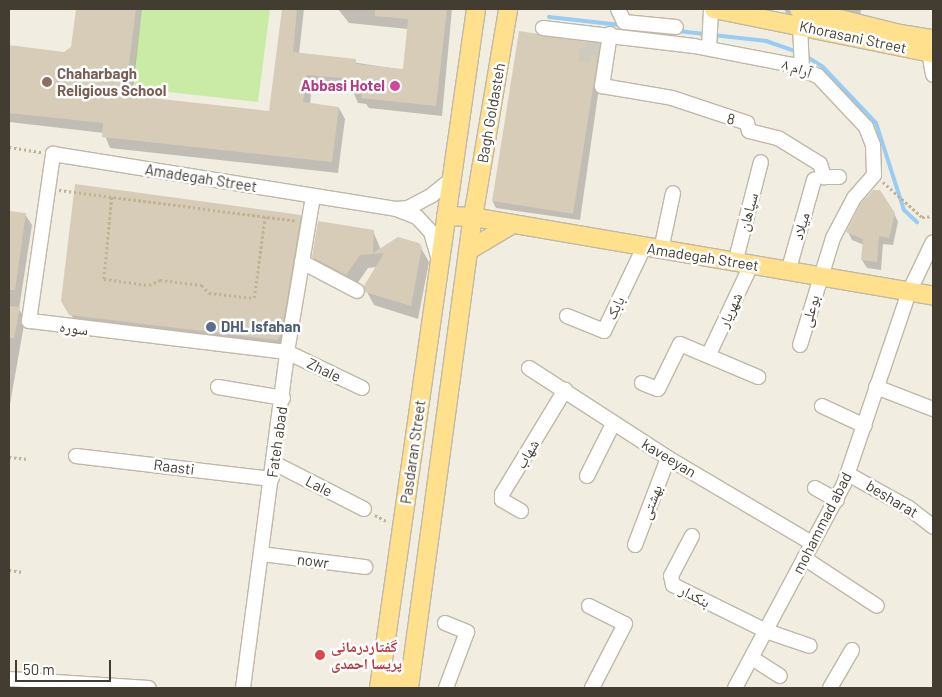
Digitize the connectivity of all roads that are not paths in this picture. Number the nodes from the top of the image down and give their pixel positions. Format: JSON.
{"nodes":[{"id":1,"x":476,"y":9,"type":"edge"},
{"id":2,"x":516,"y":9,"type":"edge"},
{"id":3,"x":618,"y":9,"type":"edge"},
{"id":4,"x":712,"y":9,"type":"edge"},
{"id":5,"x":507,"y":16,"type":"edge"},
{"id":6,"x":800,"y":17,"type":"edge"},
{"id":7,"x":676,"y":27,"type":"dead end"},
{"id":8,"x":543,"y":28,"type":"dead end"},
{"id":9,"x":610,"y":34,"type":"junction"},
{"id":10,"x":709,"y":48,"type":"junction"},
{"id":11,"x":932,"y":48,"type":"edge"},
{"id":12,"x":802,"y":69,"type":"junction"},
{"id":13,"x":933,"y":75,"type":"edge"},
{"id":14,"x":53,"y":154,"type":"joint"},
{"id":15,"x":761,"y":162,"type":"dead end"},
{"id":16,"x":839,"y":177,"type":"dead end"},
{"id":17,"x":452,"y":178,"type":"junction"},
{"id":18,"x":814,"y":180,"type":"dead end"},
{"id":19,"x":673,"y":194,"type":"dead end"},
{"id":20,"x":313,"y":196,"type":"junction"},
{"id":21,"x":393,"y":209,"type":"junction"},
{"id":22,"x":446,"y":216,"type":"junction"},
{"id":23,"x":473,"y":216,"type":"junction"},
{"id":24,"x":511,"y":225,"type":"junction"},
{"id":25,"x":933,"y":242,"type":"edge"},
{"id":26,"x":652,"y":249,"type":"junction"},
{"id":27,"x":468,"y":257,"type":"junction"},
{"id":28,"x":302,"y":262,"type":"junction"},
{"id":29,"x":743,"y":264,"type":"junction"},
{"id":30,"x":439,"y":265,"type":"junction"},
{"id":31,"x":788,"y":272,"type":"junction"},
{"id":32,"x":820,"y":276,"type":"junction"},
{"id":33,"x":357,"y":291,"type":"dead end"},
{"id":34,"x":909,"y":292,"type":"junction"},
{"id":35,"x":933,"y":296,"type":"edge"},
{"id":36,"x":568,"y":316,"type":"dead end"},
{"id":37,"x":800,"y":345,"type":"dead end"},
{"id":38,"x":287,"y":352,"type":"junction"},
{"id":39,"x":709,"y":354,"type":"junction"},
{"id":40,"x":529,"y":368,"type":"dead end"},
{"id":41,"x":758,"y":377,"type":"dead end"},
{"id":42,"x":642,"y":383,"type":"dead end"},
{"id":43,"x":218,"y":387,"type":"dead end"},
{"id":44,"x":876,"y":387,"type":"junction"},
{"id":45,"x":362,"y":388,"type":"dead end"},
{"id":46,"x":566,"y":390,"type":"junction"},
{"id":47,"x":283,"y":398,"type":"junction"},
{"id":48,"x":822,"y":406,"type":"dead end"},
{"id":49,"x":933,"y":409,"type":"edge"},
{"id":50,"x":613,"y":424,"type":"junction"},
{"id":51,"x":865,"y":426,"type":"junction"},
{"id":52,"x":76,"y":456,"type":"dead end"},
{"id":53,"x":668,"y":458,"type":"junction"},
{"id":54,"x":274,"y":464,"type":"junction"},
{"id":55,"x":848,"y":474,"type":"junction"},
{"id":56,"x":587,"y":476,"type":"dead end"},
{"id":57,"x":272,"y":479,"type":"junction"},
{"id":58,"x":815,"y":488,"type":"dead end"},
{"id":59,"x":837,"y":500,"type":"junction"},
{"id":60,"x":364,"y":509,"type":"road end"},
{"id":61,"x":522,"y":512,"type":"dead end"},
{"id":62,"x":933,"y":527,"type":"edge"},
{"id":63,"x":692,"y":536,"type":"dead end"},
{"id":64,"x":812,"y":543,"type":"junction"},
{"id":65,"x":635,"y":545,"type":"dead end"},
{"id":66,"x":261,"y":554,"type":"junction"},
{"id":67,"x":804,"y":558,"type":"junction"},
{"id":68,"x":364,"y":567,"type":"dead end"},
{"id":69,"x":589,"y":606,"type":"dead end"},
{"id":70,"x":877,"y":606,"type":"dead end"},
{"id":71,"x":444,"y":623,"type":"dead end"},
{"id":72,"x":766,"y":632,"type":"junction"},
{"id":73,"x":810,"y":646,"type":"dead end"},
{"id":74,"x":852,"y":650,"type":"dead end"},
{"id":75,"x":752,"y":658,"type":"junction"},
{"id":76,"x":413,"y":662,"type":"junction"},
{"id":77,"x":383,"y":664,"type":"junction"},
{"id":78,"x":780,"y":676,"type":"dead end"},
{"id":79,"x":9,"y":679,"type":"edge"},
{"id":80,"x":42,"y":685,"type":"edge"},
{"id":81,"x":91,"y":686,"type":"edge"},
{"id":82,"x":149,"y":688,"type":"edge"},
{"id":83,"x":243,"y":688,"type":"edge"},
{"id":84,"x":379,"y":688,"type":"edge"},
{"id":85,"x":409,"y":688,"type":"edge"},
{"id":86,"x":446,"y":688,"type":"edge"},
{"id":87,"x":592,"y":688,"type":"edge"},
{"id":88,"x":734,"y":688,"type":"edge"},
{"id":89,"x":830,"y":688,"type":"edge"}],
"edges":[{"from":1,"to":17,"type":"main road","name":"Bagh Goldasteh"},
{"from":2,"to":5,"type":"main road"},
{"from":3,"to":7,"type":"street"},
{"from":4,"to":6,"type":"main road","name":"Khorasani Street"},
{"from":4,"to":10,"type":"street"},
{"from":5,"to":23,"type":"main road","name":"Bagh Goldasteh"},
{"from":6,"to":11,"type":"main road","name":"Khorasani Street"},
{"from":6,"to":12,"type":"street"},
{"from":8,"to":9,"type":"street","name":"۸ آرام"},
{"from":9,"to":10,"type":"street","name":"۸ آرام"},
{"from":9,"to":16,"type":"street","name":"8"},
{"from":10,"to":12,"type":"street","name":"۸ آرام"},
{"from":11,"to":13,"type":"street"},
{"from":12,"to":32,"type":"street","name":"۸ آرام"},
{"from":14,"to":20,"type":"street","name":"Amadegah Street"},
{"from":14,"to":38,"type":"street","name":"سوره"},
{"from":15,"to":29,"type":"street","name":"سپاهان"},
{"from":17,"to":21,"type":"street","name":"Amadegah Street"},
{"from":17,"to":22,"type":"main road","name":"Bagh Goldasteh"},
{"from":18,"to":31,"type":"street","name":"میلاد"},
{"from":19,"to":26,"type":"street"},
{"from":20,"to":21,"type":"street","name":"Amadegah Street"},
{"from":20,"to":28,"type":"street","name":"Fateh abad"},
{"from":21,"to":30,"type":"street","name":"Amadegah Street"},
{"from":22,"to":23,"type":"main road","name":"Amadegah Street"},
{"from":22,"to":30,"type":"main road","name":"Pasdaran Street"},
{"from":23,"to":24,"type":"main road","name":"Amadegah Street"},
{"from":23,"to":27,"type":"main road","name":"Pasdaran Street"},
{"from":24,"to":26,"type":"main road","name":"Amadegah Street"},
{"from":24,"to":27,"type":"main road"},
{"from":25,"to":34,"type":"street","name":"mohammad abad"},
{"from":26,"to":29,"type":"main road","name":"Amadegah Street"},
{"from":26,"to":36,"type":"street","name":"بابک"},
{"from":27,"to":30,"type":"main road"},
{"from":27,"to":76,"type":"main road","name":"Pasdaran Street"},
{"from":28,"to":33,"type":"street"},
{"from":28,"to":38,"type":"street","name":"Fateh abad"},
{"from":29,"to":31,"type":"main road","name":"Amadegah Street"},
{"from":29,"to":39,"type":"street","name":"شهریار"},
{"from":30,"to":77,"type":"main road","name":"Pasdaran Street"},
{"from":31,"to":32,"type":"main road","name":"Amadegah Street"},
{"from":32,"to":34,"type":"main road","name":"Amadegah Street"},
{"from":32,"to":37,"type":"street","name":"بوعلی"},
{"from":34,"to":35,"type":"main road","name":"Amadegah Street"},
{"from":34,"to":44,"type":"street","name":"mohammad abad"},
{"from":38,"to":45,"type":"street","name":"Zhale"},
{"from":38,"to":47,"type":"street","name":"Fateh abad"},
{"from":39,"to":41,"type":"street"},
{"from":39,"to":42,"type":"street"},
{"from":40,"to":46,"type":"street","name":"kaveeyan"},
{"from":43,"to":47,"type":"street"},
{"from":44,"to":49,"type":"street"},
{"from":44,"to":51,"type":"street","name":"mohammad abad"},
{"from":46,"to":50,"type":"street","name":"kaveeyan"},
{"from":46,"to":61,"type":"street","name":"شهاب"},
{"from":47,"to":54,"type":"street","name":"Fateh abad"},
{"from":48,"to":51,"type":"street"},
{"from":50,"to":53,"type":"street","name":"kaveeyan"},
{"from":50,"to":56,"type":"street"},
{"from":51,"to":55,"type":"street","name":"mohammad abad"},
{"from":52,"to":57,"type":"street","name":"Raasti"},
{"from":53,"to":64,"type":"street","name":"kaveeyan"},
{"from":53,"to":65,"type":"street","name":"بهشتی"},
{"from":54,"to":57,"type":"street","name":"Fateh abad"},
{"from":54,"to":60,"type":"street","name":"Lale"},
{"from":55,"to":59,"type":"street","name":"mohammad abad"},
{"from":55,"to":62,"type":"street","name":"besharat"},
{"from":57,"to":66,"type":"street","name":"Fateh abad"},
{"from":58,"to":59,"type":"street"},
{"from":59,"to":64,"type":"street","name":"mohammad abad"},
{"from":63,"to":72,"type":"street","name":"بنکدار"},
{"from":64,"to":67,"type":"street","name":"mohammad abad"},
{"from":66,"to":68,"type":"street","name":"nowr"},
{"from":66,"to":83,"type":"street","name":"Fateh abad"},
{"from":67,"to":70,"type":"street"},
{"from":67,"to":72,"type":"street","name":"mohammad abad"},
{"from":69,"to":87,"type":"street"},
{"from":71,"to":86,"type":"street"},
{"from":72,"to":73,"type":"street"},
{"from":72,"to":75,"type":"street","name":"mohammad abad"},
{"from":74,"to":89,"type":"street"},
{"from":75,"to":78,"type":"street"},
{"from":75,"to":88,"type":"street","name":"mohammad abad"},
{"from":76,"to":77,"type":"main road"},
{"from":76,"to":85,"type":"main road","name":"Pasdaran Street"},
{"from":77,"to":84,"type":"main road","name":"Pasdaran Street"},
{"from":79,"to":80,"type":"street"},
{"from":80,"to":81,"type":"street"},
{"from":81,"to":82,"type":"street"}]}
